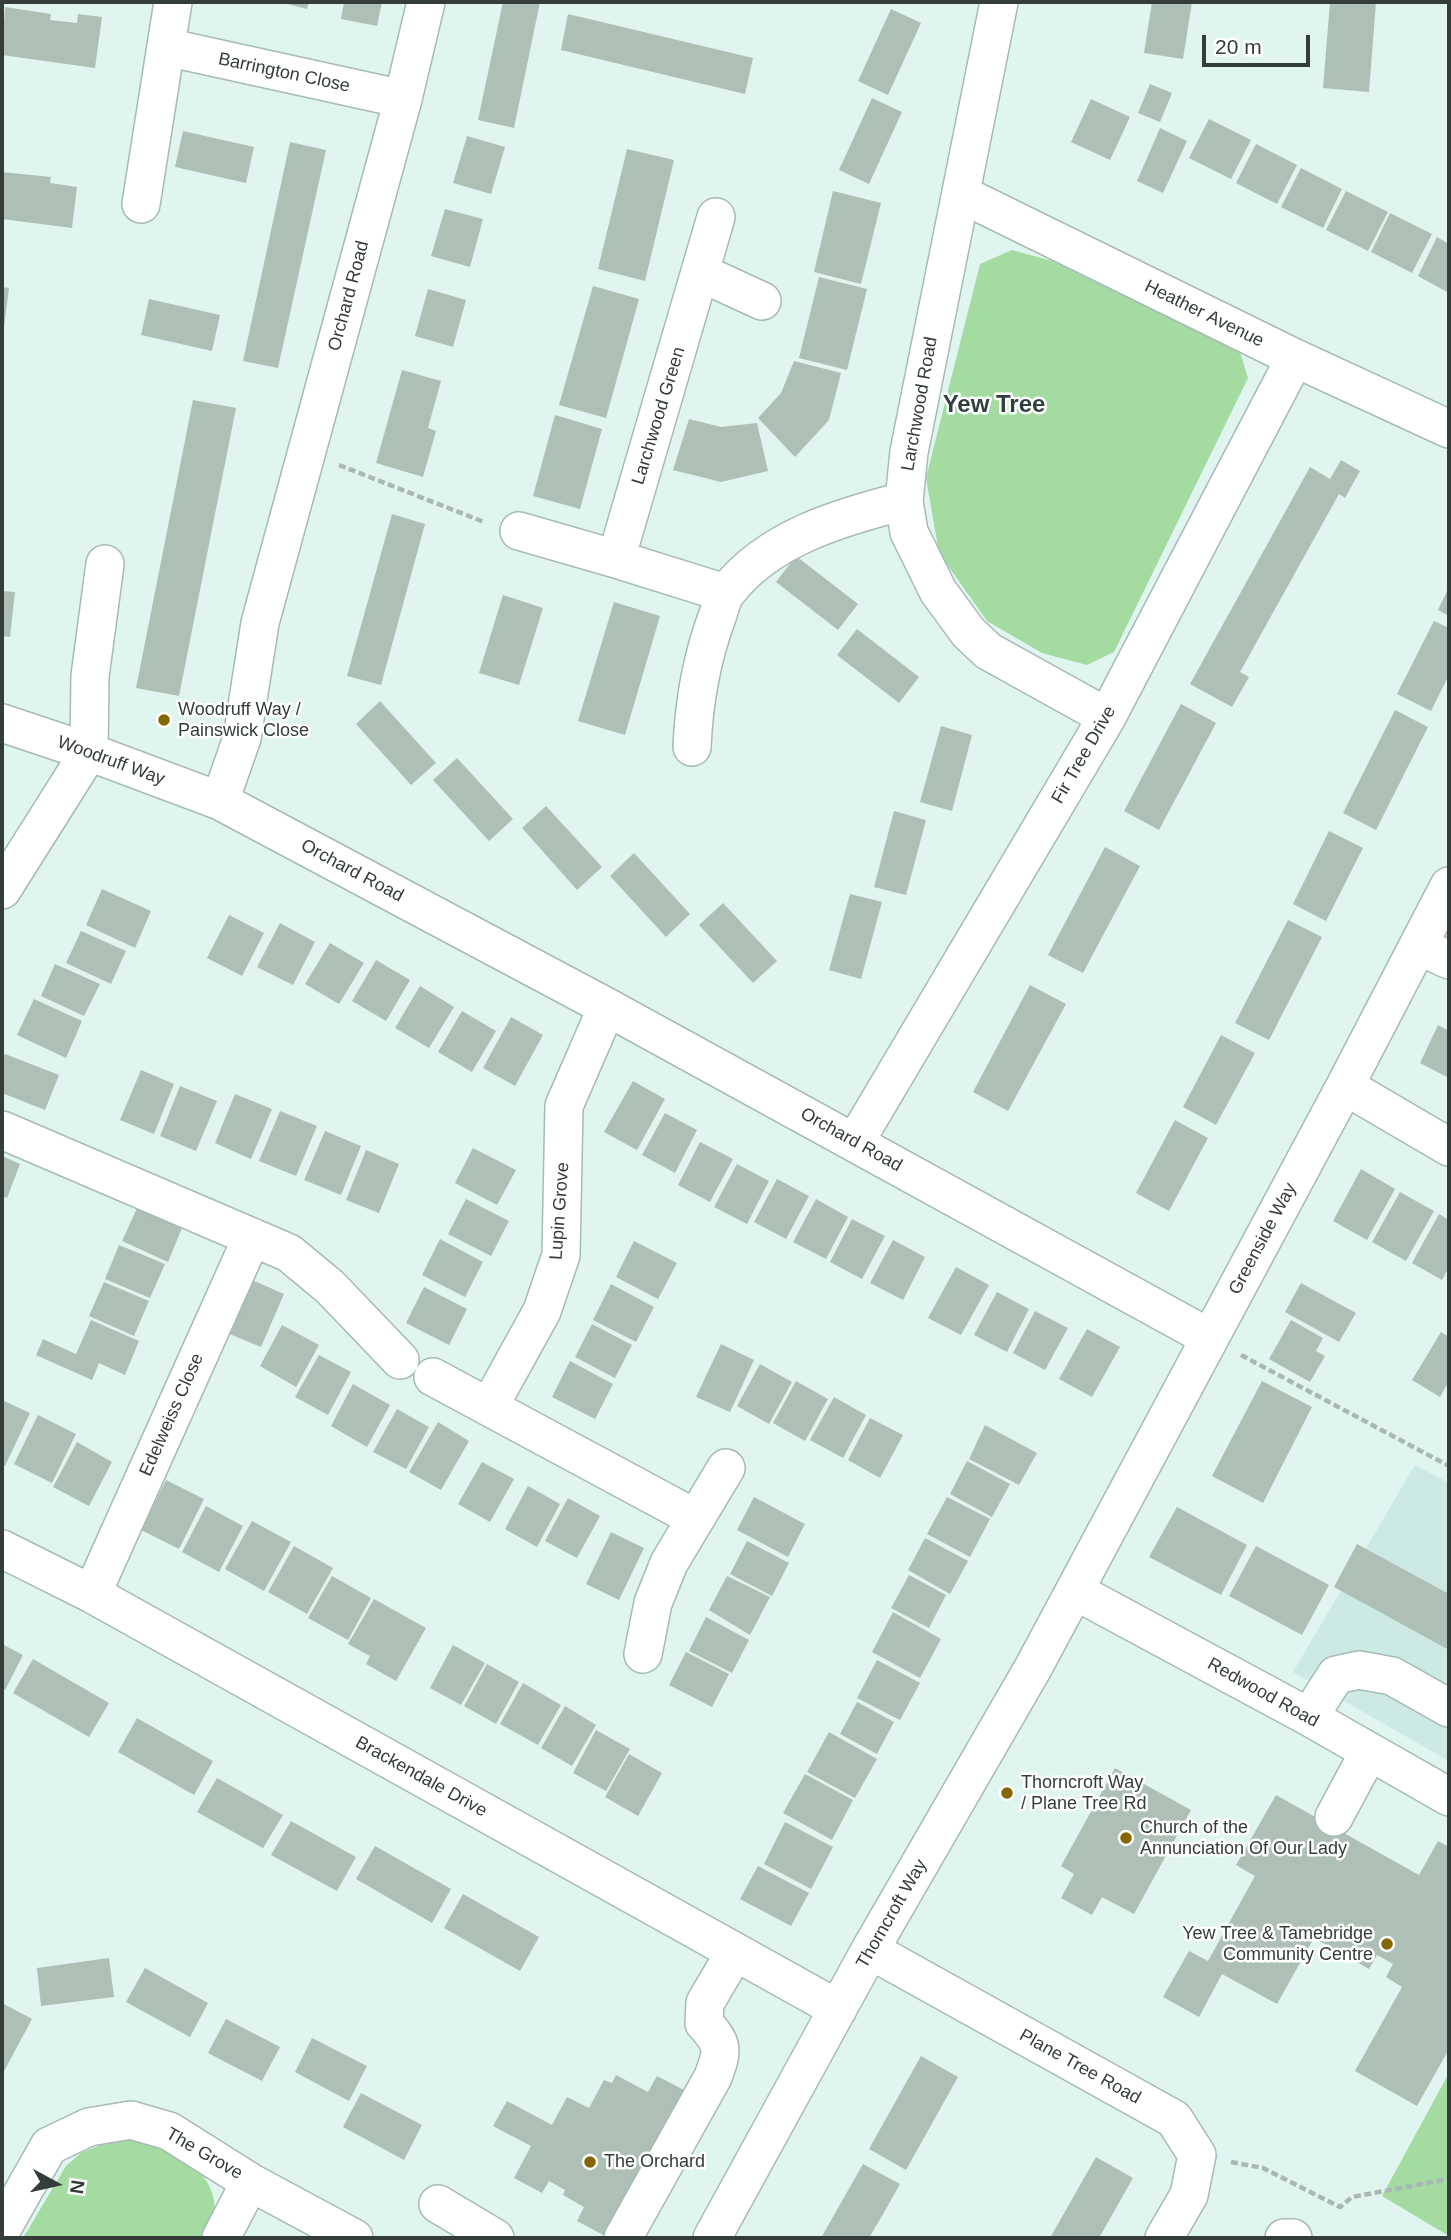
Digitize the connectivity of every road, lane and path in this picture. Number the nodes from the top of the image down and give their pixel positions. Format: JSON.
{"nodes":[{"id":1,"x":173,"y":2,"type":"edge"},
{"id":2,"x":426,"y":2,"type":"edge"},
{"id":3,"x":999,"y":2,"type":"edge"},
{"id":4,"x":166,"y":47,"type":"junction"},
{"id":5,"x":402,"y":99,"type":"junction"},
{"id":6,"x":961,"y":194,"type":"junction"},
{"id":7,"x":141,"y":204,"type":"dead end"},
{"id":8,"x":716,"y":217,"type":"dead end"},
{"id":9,"x":701,"y":273,"type":"junction"},
{"id":10,"x":762,"y":301,"type":"dead end"},
{"id":11,"x":1295,"y":358,"type":"junction"},
{"id":12,"x":1449,"y":429,"type":"edge"},
{"id":13,"x":306,"y":452,"type":"junction"},
{"id":14,"x":904,"y":501,"type":"junction"},
{"id":15,"x":519,"y":531,"type":"joint"},
{"id":16,"x":617,"y":559,"type":"junction"},
{"id":17,"x":105,"y":564,"type":"dead end"},
{"id":18,"x":725,"y":593,"type":"junction"},
{"id":19,"x":1107,"y":717,"type":"junction"},
{"id":20,"x":2,"y":723,"type":"edge"},
{"id":21,"x":692,"y":747,"type":"dead end"},
{"id":22,"x":89,"y":752,"type":"junction"},
{"id":23,"x":220,"y":801,"type":"junction"},
{"id":24,"x":1449,"y":886,"type":"edge"},
{"id":25,"x":2,"y":890,"type":"edge"},
{"id":26,"x":1434,"y":953,"type":"edge"},
{"id":27,"x":607,"y":1007,"type":"junction"},
{"id":28,"x":1345,"y":1086,"type":"junction"},
{"id":29,"x":2,"y":1130,"type":"edge"},
{"id":30,"x":855,"y":1142,"type":"junction"},
{"id":31,"x":1449,"y":1147,"type":"edge"},
{"id":32,"x":252,"y":1237,"type":"junction"},
{"id":33,"x":1210,"y":1338,"type":"junction"},
{"id":34,"x":400,"y":1360,"type":"dead end"},
{"id":35,"x":433,"y":1377,"type":"dead end"},
{"id":36,"x":489,"y":1407,"type":"junction"},
{"id":37,"x":1449,"y":1466,"type":"edge"},
{"id":38,"x":726,"y":1468,"type":"dead end"},
{"id":39,"x":695,"y":1518,"type":"junction"},
{"id":40,"x":2,"y":1549,"type":"edge"},
{"id":41,"x":1075,"y":1591,"type":"junction"},
{"id":42,"x":92,"y":1594,"type":"junction"},
{"id":43,"x":643,"y":1654,"type":"dead end"},
{"id":44,"x":1449,"y":1708,"type":"edge"},
{"id":45,"x":1309,"y":1717,"type":"junction"},
{"id":46,"x":1369,"y":1752,"type":"junction"},
{"id":47,"x":1449,"y":1797,"type":"edge"},
{"id":48,"x":1334,"y":1817,"type":"dead end"},
{"id":49,"x":870,"y":1950,"type":"junction"},
{"id":50,"x":735,"y":1952,"type":"junction"},
{"id":51,"x":838,"y":2009,"type":"junction"},
{"id":52,"x":1198,"y":2155,"type":"junction"},
{"id":53,"x":1449,"y":2179,"type":"edge"},
{"id":54,"x":250,"y":2182,"type":"junction"},
{"id":55,"x":438,"y":2204,"type":"dead end"},
{"id":56,"x":2,"y":2229,"type":"edge"},
{"id":57,"x":221,"y":2238,"type":"edge"},
{"id":58,"x":354,"y":2238,"type":"edge"},
{"id":59,"x":495,"y":2238,"type":"edge"},
{"id":60,"x":623,"y":2238,"type":"edge"},
{"id":61,"x":712,"y":2238,"type":"edge"},
{"id":62,"x":1164,"y":2238,"type":"edge"},
{"id":63,"x":1284,"y":2238,"type":"edge"},
{"id":64,"x":1293,"y":2238,"type":"edge"}],
"edges":[{"from":1,"to":4,"type":"street"},
{"from":2,"to":5,"type":"street","name":"Orchard Road"},
{"from":3,"to":6,"type":"street","name":"Larchwood Road"},
{"from":4,"to":5,"type":"street","name":"Barrington Close"},
{"from":4,"to":7,"type":"street"},
{"from":5,"to":13,"type":"street","name":"Orchard Road"},
{"from":6,"to":11,"type":"street","name":"Heather Avenue"},
{"from":6,"to":14,"type":"street","name":"Larchwood Road"},
{"from":8,"to":9,"type":"street","name":"Larchwood Green"},
{"from":9,"to":10,"type":"street"},
{"from":9,"to":16,"type":"street","name":"Larchwood Green"},
{"from":11,"to":12,"type":"street","name":"Heather Avenue"},
{"from":11,"to":19,"type":"street","name":"Fir Tree Drive"},
{"from":13,"to":15,"type":"path"},
{"from":13,"to":23,"type":"street","name":"Orchard Road"},
{"from":14,"to":18,"type":"street"},
{"from":14,"to":19,"type":"street","name":"Larchwood Road"},
{"from":15,"to":16,"type":"street"},
{"from":16,"to":18,"type":"street"},
{"from":17,"to":22,"type":"street"},
{"from":18,"to":21,"type":"street"},
{"from":19,"to":30,"type":"street","name":"Fir Tree Drive"},
{"from":20,"to":22,"type":"street","name":"Woodruff Way"},
{"from":22,"to":23,"type":"street","name":"Woodruff Way"},
{"from":22,"to":25,"type":"street"},
{"from":23,"to":27,"type":"street","name":"Orchard Road"},
{"from":24,"to":26,"type":"street","name":"Greenside Way"},
{"from":26,"to":28,"type":"street","name":"Greenside Way"},
{"from":27,"to":30,"type":"street","name":"Orchard Road"},
{"from":27,"to":36,"type":"street","name":"Lupin Grove"},
{"from":28,"to":31,"type":"street"},
{"from":28,"to":33,"type":"street","name":"Greenside Way"},
{"from":29,"to":32,"type":"street"},
{"from":30,"to":33,"type":"street","name":"Orchard Road"},
{"from":32,"to":34,"type":"street"},
{"from":32,"to":42,"type":"street","name":"Edelweiss Close"},
{"from":33,"to":37,"type":"path"},
{"from":33,"to":41,"type":"street","name":"Greenside Way"},
{"from":35,"to":36,"type":"street"},
{"from":36,"to":39,"type":"street"},
{"from":38,"to":39,"type":"street"},
{"from":39,"to":43,"type":"street"},
{"from":40,"to":42,"type":"street","name":"Brackendale Drive"},
{"from":41,"to":45,"type":"street","name":"Redwood Road"},
{"from":41,"to":49,"type":"street","name":"Thorncroft Way"},
{"from":42,"to":50,"type":"street","name":"Brackendale Drive"},
{"from":44,"to":45,"type":"street"},
{"from":45,"to":46,"type":"street","name":"Redwood Road"},
{"from":46,"to":47,"type":"street","name":"Redwood Road"},
{"from":46,"to":48,"type":"street"},
{"from":49,"to":51,"type":"street","name":"Thorncroft Way"},
{"from":49,"to":52,"type":"street","name":"Plane Tree Road"},
{"from":50,"to":51,"type":"street","name":"Brackendale Drive"},
{"from":50,"to":60,"type":"street"},
{"from":51,"to":61,"type":"street","name":"Thorncroft Way"},
{"from":52,"to":53,"type":"path"},
{"from":52,"to":62,"type":"street"},
{"from":54,"to":56,"type":"street","name":"The Grove"},
{"from":54,"to":57,"type":"street","name":"The Grove"},
{"from":54,"to":58,"type":"street","name":"The Grove"},
{"from":55,"to":59,"type":"street"},
{"from":63,"to":64,"type":"street"}]}
